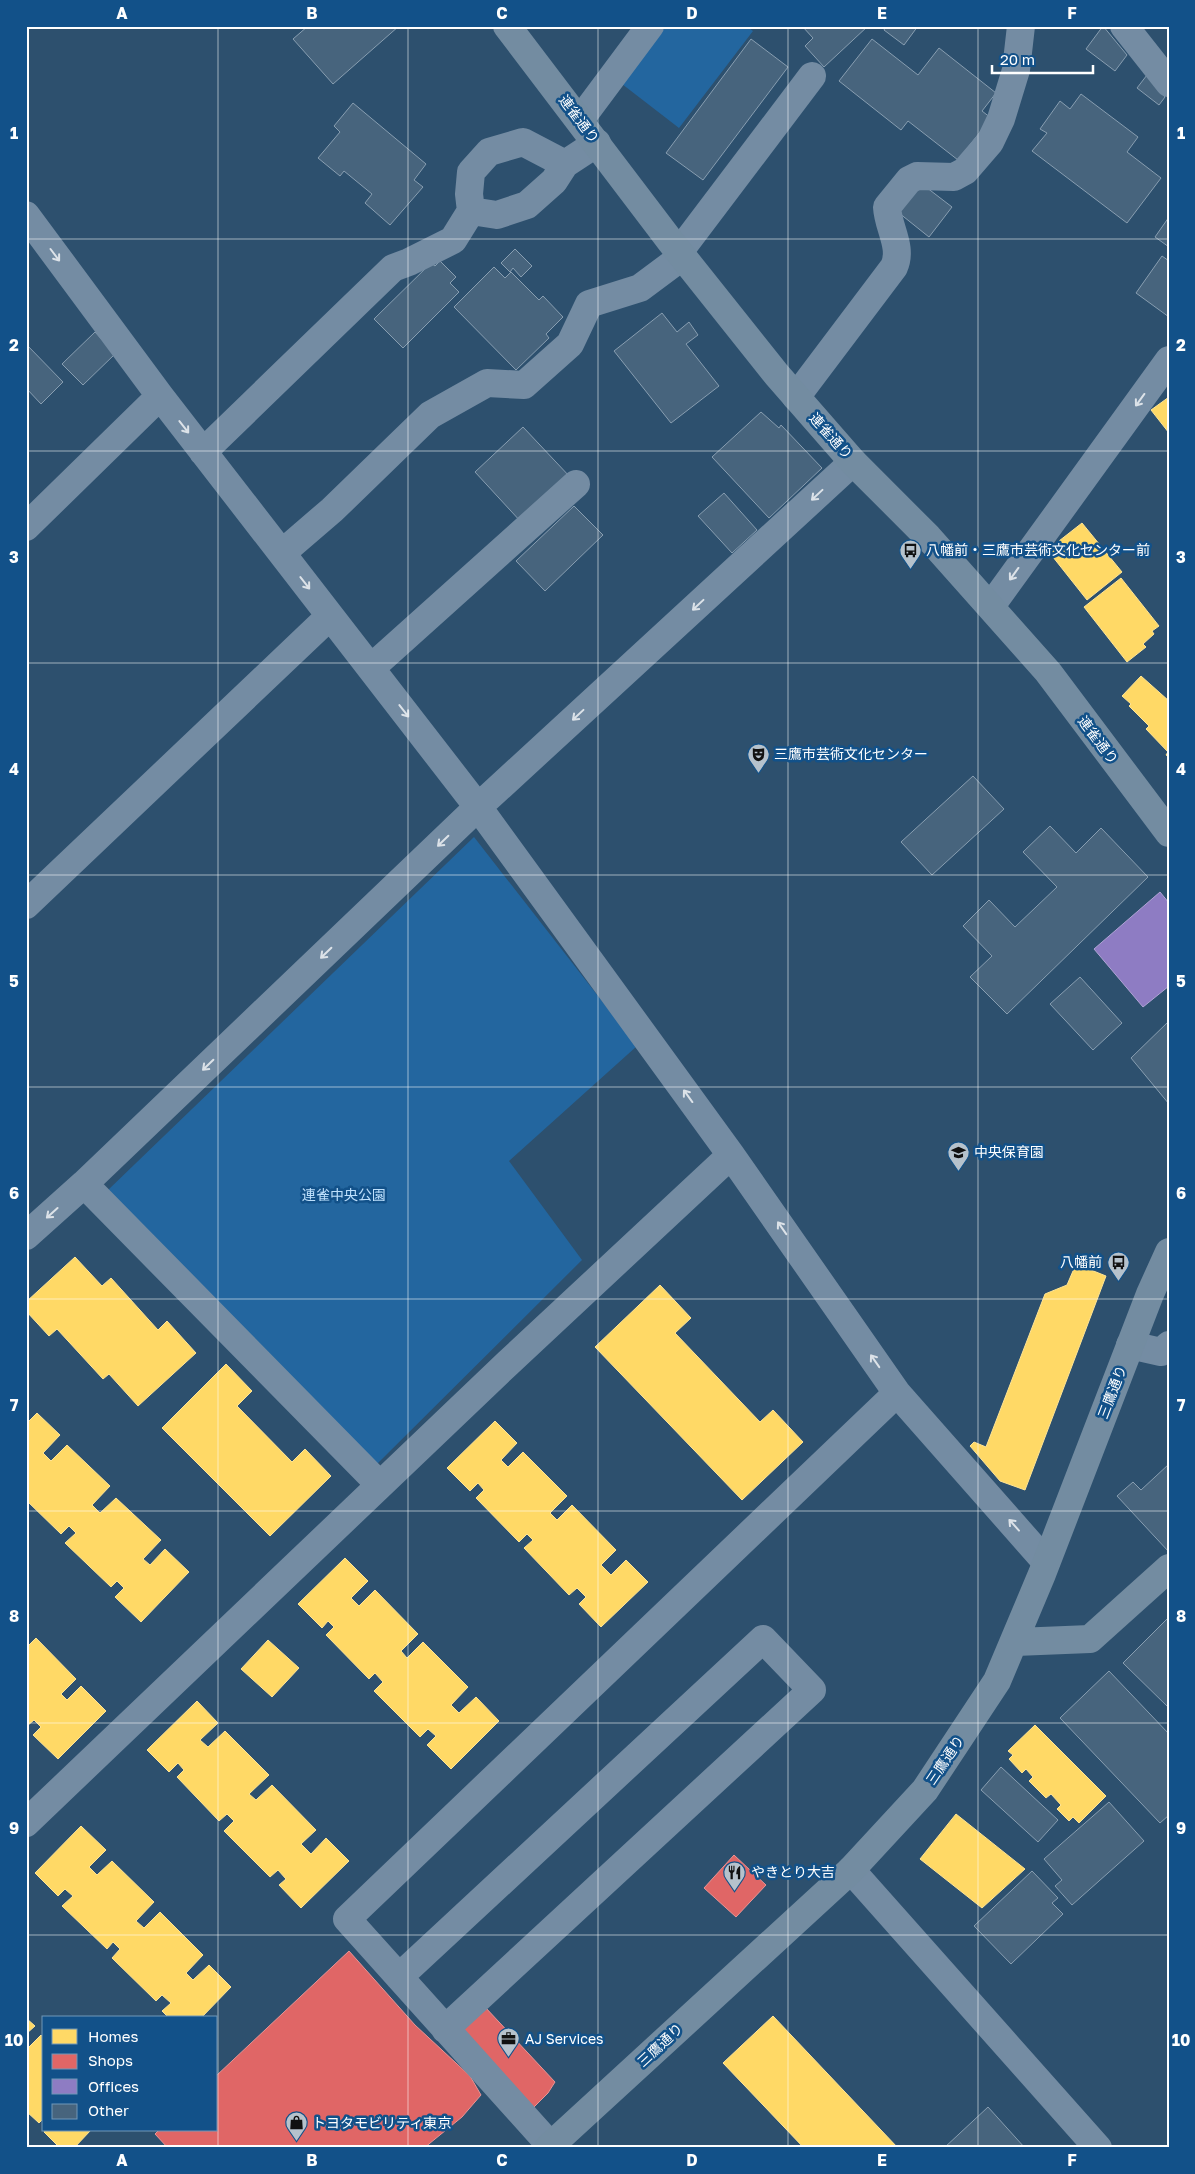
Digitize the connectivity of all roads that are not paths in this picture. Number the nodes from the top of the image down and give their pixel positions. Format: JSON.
{"nodes":[{"id":1,"x":507,"y":26,"type":"edge"},
{"id":2,"x":650,"y":26,"type":"edge"},
{"id":3,"x":1021,"y":26,"type":"edge"},
{"id":4,"x":1124,"y":26,"type":"edge"},
{"id":5,"x":812,"y":76,"type":"dead end"},
{"id":6,"x":1167,"y":78,"type":"edge"},
{"id":7,"x":580,"y":120,"type":"junction"},
{"id":8,"x":597,"y":143,"type":"junction"},
{"id":9,"x":564,"y":164,"type":"junction"},
{"id":10,"x":471,"y":212,"type":"junction"},
{"id":11,"x":26,"y":215,"type":"edge"},
{"id":12,"x":681,"y":254,"type":"junction"},
{"id":13,"x":1169,"y":360,"type":"edge"},
{"id":14,"x":160,"y":396,"type":"junction"},
{"id":15,"x":796,"y":397,"type":"junction"},
{"id":16,"x":203,"y":452,"type":"junction"},
{"id":17,"x":853,"y":462,"type":"junction"},
{"id":18,"x":576,"y":484,"type":"dead end"},
{"id":19,"x":26,"y":527,"type":"edge"},
{"id":20,"x":282,"y":553,"type":"junction"},
{"id":21,"x":991,"y":606,"type":"junction"},
{"id":22,"x":330,"y":616,"type":"junction"},
{"id":23,"x":371,"y":668,"type":"junction"},
{"id":24,"x":478,"y":807,"type":"junction"},
{"id":25,"x":1167,"y":827,"type":"edge"},
{"id":26,"x":26,"y":904,"type":"edge"},
{"id":27,"x":731,"y":1154,"type":"junction"},
{"id":28,"x":84,"y":1184,"type":"junction"},
{"id":29,"x":26,"y":1236,"type":"edge"},
{"id":30,"x":1169,"y":1252,"type":"edge"},
{"id":31,"x":1130,"y":1345,"type":"junction"},
{"id":32,"x":1169,"y":1345,"type":"edge"},
{"id":33,"x":897,"y":1393,"type":"junction"},
{"id":34,"x":380,"y":1485,"type":"junction"},
{"id":35,"x":1046,"y":1562,"type":"junction"},
{"id":36,"x":1169,"y":1568,"type":"edge"},
{"id":37,"x":1015,"y":1642,"type":"junction"},
{"id":38,"x":26,"y":1823,"type":"edge"},
{"id":39,"x":850,"y":1870,"type":"junction"},
{"id":40,"x":399,"y":1977,"type":"junction"},
{"id":41,"x":445,"y":2029,"type":"junction"},
{"id":42,"x":549,"y":2147,"type":"edge"},
{"id":43,"x":1098,"y":2148,"type":"edge"}],
"edges":[{"from":1,"to":7,"type":"main road","name":"連雀通り"},
{"from":2,"to":7,"type":"street"},
{"from":3,"to":15,"type":"street"},
{"from":4,"to":6,"type":"street"},
{"from":5,"to":12,"type":"street"},
{"from":7,"to":8,"type":"main road","name":"連雀通り"},
{"from":8,"to":9,"type":"street"},
{"from":8,"to":12,"type":"main road","name":"連雀通り"},
{"from":9,"to":10,"type":"street"},
{"from":9,"to":10,"type":"street"},
{"from":10,"to":16,"type":"street"},
{"from":11,"to":14,"type":"street","one_way":true},
{"from":12,"to":15,"type":"main road","name":"連雀通り"},
{"from":12,"to":20,"type":"street"},
{"from":13,"to":21,"type":"street","one_way":true},
{"from":14,"to":16,"type":"street","one_way":true},
{"from":14,"to":19,"type":"street"},
{"from":15,"to":17,"type":"main road","name":"連雀通り"},
{"from":16,"to":20,"type":"street"},
{"from":17,"to":21,"type":"main road","name":"連雀通り"},
{"from":17,"to":24,"type":"street","one_way":true},
{"from":18,"to":23,"type":"street"},
{"from":20,"to":22,"type":"street","one_way":true},
{"from":21,"to":25,"type":"main road","name":"連雀通り"},
{"from":22,"to":23,"type":"street"},
{"from":22,"to":26,"type":"street"},
{"from":23,"to":24,"type":"street","one_way":true},
{"from":27,"to":24,"type":"street","one_way":true},
{"from":24,"to":28,"type":"street","one_way":true},
{"from":33,"to":27,"type":"street","one_way":true},
{"from":27,"to":34,"type":"street"},
{"from":28,"to":29,"type":"street","one_way":true},
{"from":28,"to":34,"type":"street"},
{"from":30,"to":31,"type":"main road","name":"三鷹通り"},
{"from":31,"to":32,"type":"street"},
{"from":31,"to":35,"type":"main road","name":"三鷹通り"},
{"from":35,"to":33,"type":"street","one_way":true},
{"from":33,"to":40,"type":"street"},
{"from":34,"to":38,"type":"street"},
{"from":35,"to":37,"type":"main road","name":"三鷹通り"},
{"from":36,"to":37,"type":"main road"},
{"from":37,"to":39,"type":"main road","name":"三鷹通り"},
{"from":39,"to":42,"type":"main road","name":"三鷹通り"},
{"from":39,"to":43,"type":"street"},
{"from":40,"to":41,"type":"street"},
{"from":40,"to":41,"type":"street"},
{"from":41,"to":42,"type":"street"}]}
